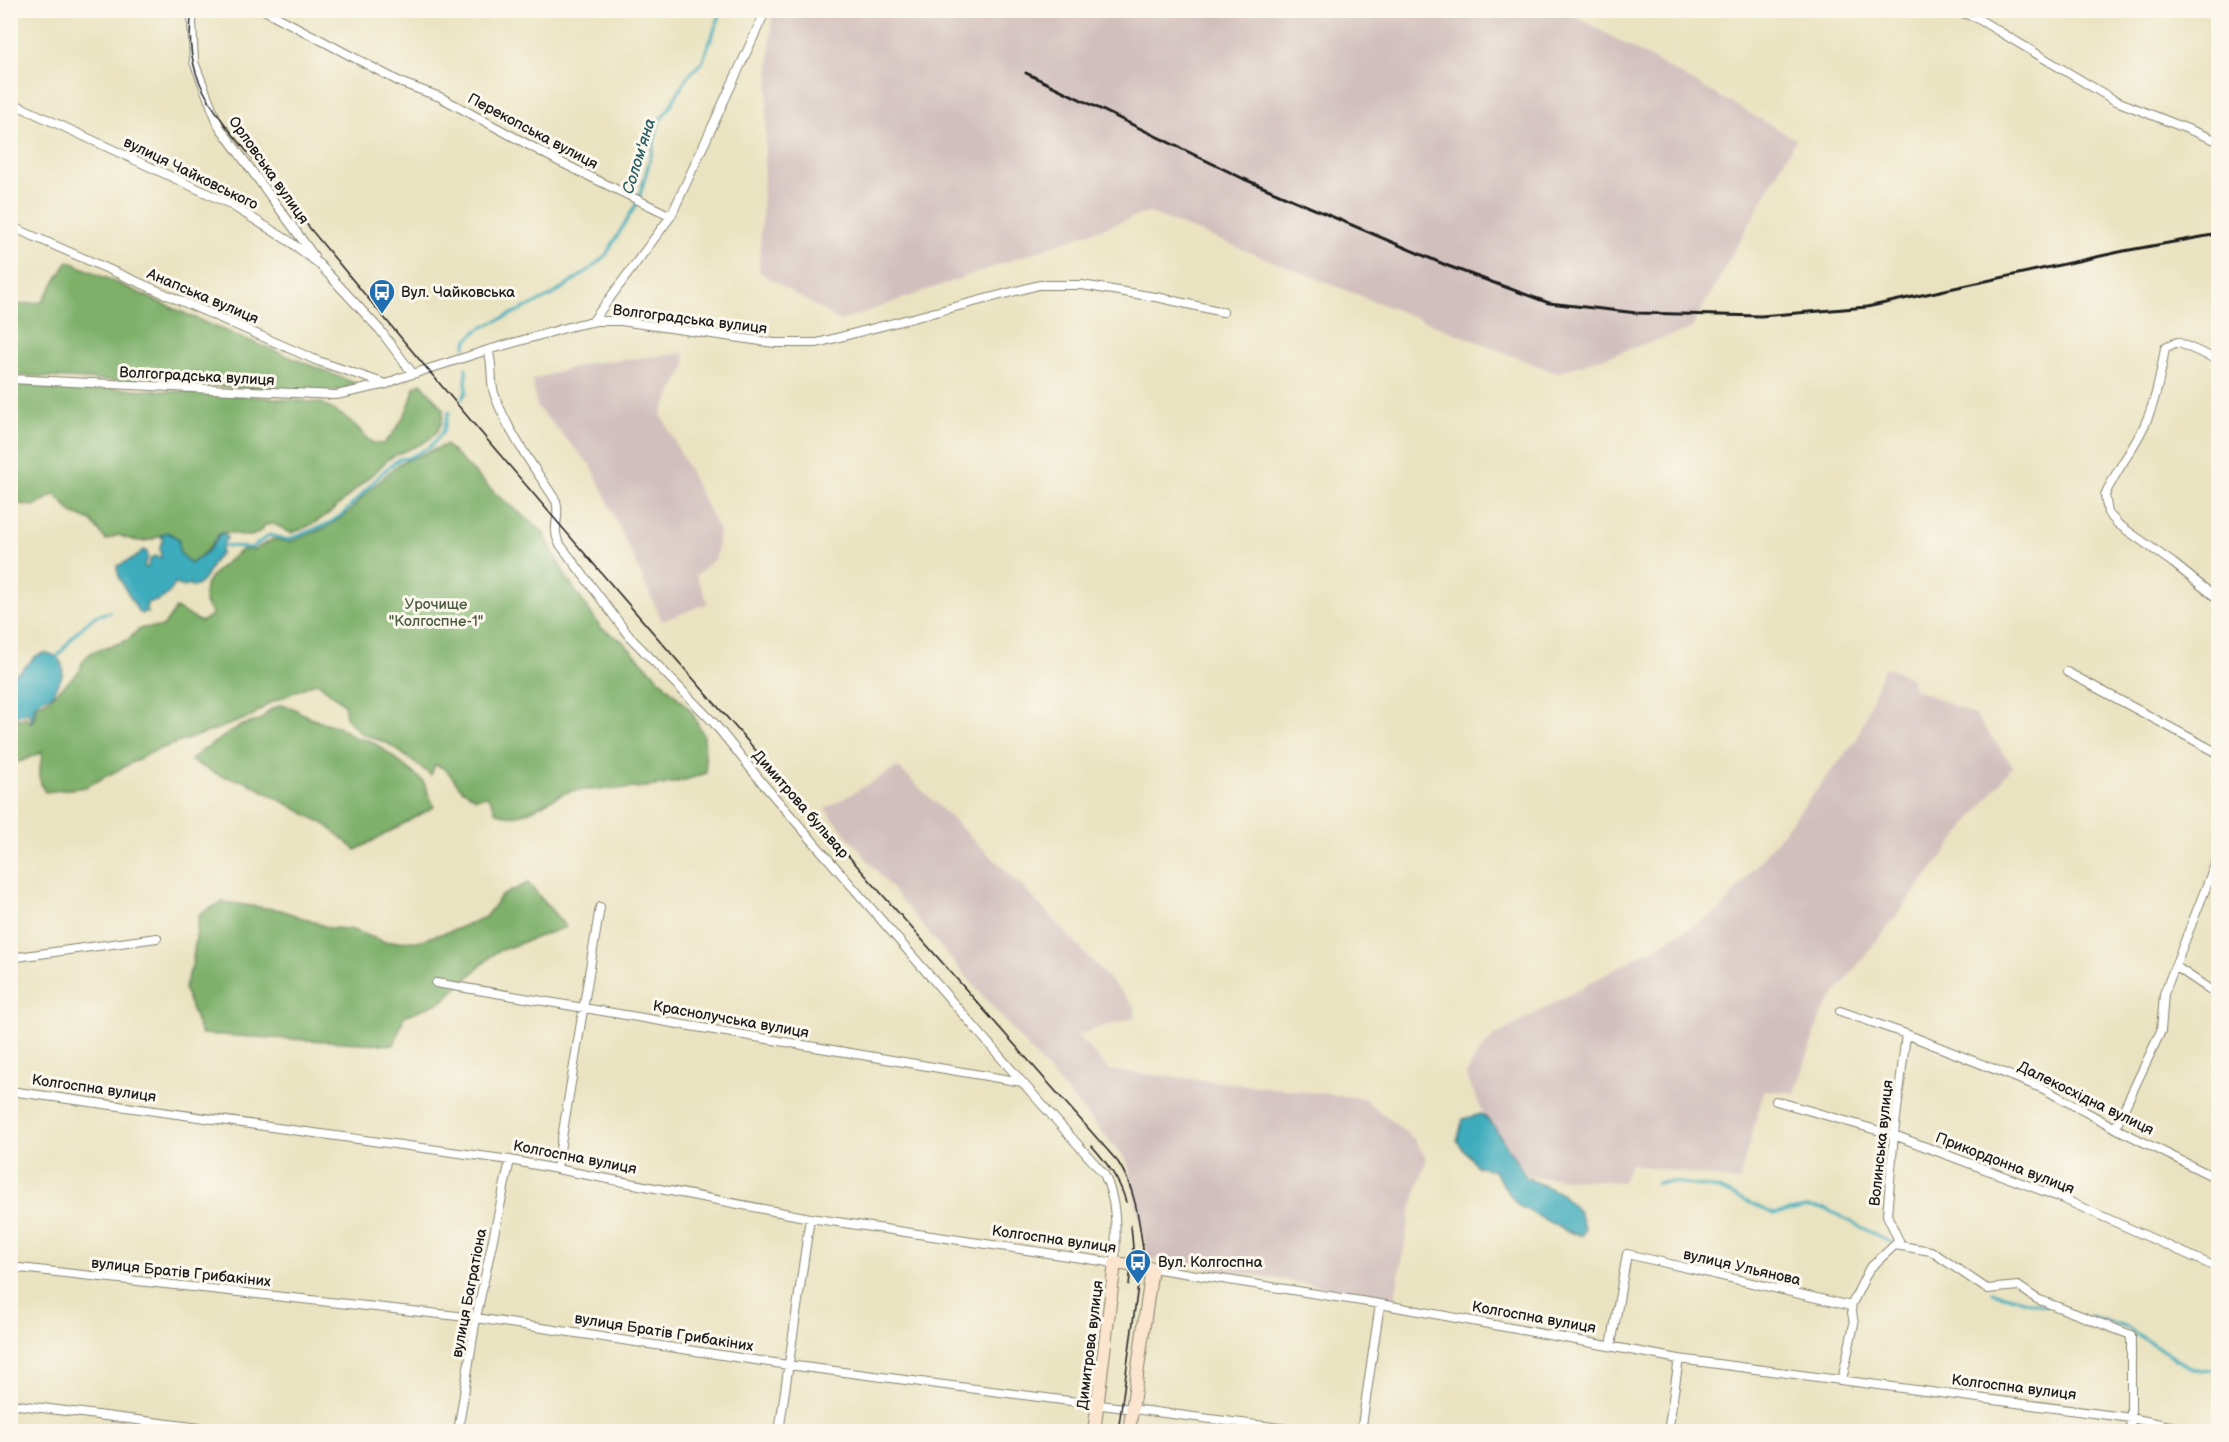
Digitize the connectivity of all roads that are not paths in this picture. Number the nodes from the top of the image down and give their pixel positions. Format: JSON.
{"nodes":[{"id":1,"x":194,"y":10,"type":"edge"},
{"id":2,"x":264,"y":10,"type":"edge"},
{"id":3,"x":766,"y":10,"type":"edge"},
{"id":4,"x":1926,"y":10,"type":"edge"},
{"id":5,"x":10,"y":102,"type":"edge"},
{"id":6,"x":2218,"y":141,"type":"edge"},
{"id":7,"x":671,"y":216,"type":"junction"},
{"id":8,"x":10,"y":226,"type":"edge"},
{"id":9,"x":323,"y":269,"type":"junction"},
{"id":10,"x":1224,"y":312,"type":"dead end"},
{"id":11,"x":592,"y":322,"type":"junction"},
{"id":12,"x":488,"y":350,"type":"junction"},
{"id":13,"x":2218,"y":360,"type":"edge"},
{"id":14,"x":413,"y":374,"type":"junction"},
{"id":15,"x":10,"y":379,"type":"edge"},
{"id":16,"x":387,"y":384,"type":"junction"},
{"id":17,"x":2218,"y":599,"type":"edge"},
{"id":18,"x":2067,"y":672,"type":"dead end"},
{"id":19,"x":2218,"y":753,"type":"edge"},
{"id":20,"x":2218,"y":857,"type":"edge"},
{"id":21,"x":600,"y":907,"type":"dead end"},
{"id":22,"x":157,"y":938,"type":"dead end"},
{"id":23,"x":10,"y":958,"type":"edge"},
{"id":24,"x":2175,"y":966,"type":"junction"},
{"id":25,"x":436,"y":983,"type":"dead end"},
{"id":26,"x":2218,"y":995,"type":"edge"},
{"id":27,"x":584,"y":1007,"type":"junction"},
{"id":28,"x":1840,"y":1011,"type":"dead end"},
{"id":29,"x":1906,"y":1034,"type":"junction"},
{"id":30,"x":1022,"y":1082,"type":"junction"},
{"id":31,"x":10,"y":1091,"type":"edge"},
{"id":32,"x":1776,"y":1101,"type":"dead end"},
{"id":33,"x":2115,"y":1128,"type":"junction"},
{"id":34,"x":1894,"y":1135,"type":"junction"},
{"id":35,"x":510,"y":1160,"type":"junction"},
{"id":36,"x":557,"y":1168,"type":"junction"},
{"id":37,"x":2218,"y":1179,"type":"edge"},
{"id":38,"x":810,"y":1218,"type":"junction"},
{"id":39,"x":1895,"y":1245,"type":"junction"},
{"id":40,"x":1115,"y":1263,"type":"junction"},
{"id":41,"x":10,"y":1267,"type":"edge"},
{"id":42,"x":1152,"y":1268,"type":"junction"},
{"id":43,"x":2218,"y":1268,"type":"edge"},
{"id":44,"x":1380,"y":1304,"type":"junction"},
{"id":45,"x":1851,"y":1306,"type":"junction"},
{"id":46,"x":476,"y":1318,"type":"junction"},
{"id":47,"x":1611,"y":1346,"type":"junction"},
{"id":48,"x":1679,"y":1359,"type":"junction"},
{"id":49,"x":788,"y":1365,"type":"junction"},
{"id":50,"x":1842,"y":1380,"type":"junction"},
{"id":51,"x":1098,"y":1403,"type":"junction"},
{"id":52,"x":10,"y":1404,"type":"edge"},
{"id":53,"x":1132,"y":1408,"type":"junction"},
{"id":54,"x":2131,"y":1418,"type":"junction"},
{"id":55,"x":232,"y":1431,"type":"edge"},
{"id":56,"x":458,"y":1431,"type":"edge"},
{"id":57,"x":779,"y":1431,"type":"edge"},
{"id":58,"x":1094,"y":1431,"type":"edge"},
{"id":59,"x":1129,"y":1431,"type":"edge"},
{"id":60,"x":1312,"y":1431,"type":"edge"},
{"id":61,"x":1360,"y":1431,"type":"edge"},
{"id":62,"x":1668,"y":1431,"type":"edge"},
{"id":63,"x":2130,"y":1431,"type":"edge"},
{"id":64,"x":2199,"y":1431,"type":"edge"}],
"edges":[{"from":1,"to":9,"type":"street","name":"Орловська вулиця"},
{"from":2,"to":7,"type":"street","name":"Перекопська вулиця"},
{"from":3,"to":7,"type":"street"},
{"from":4,"to":6,"type":"street"},
{"from":5,"to":9,"type":"street","name":"вулиця Чайковського"},
{"from":7,"to":11,"type":"street"},
{"from":8,"to":16,"type":"street","name":"Анапська вулиця"},
{"from":9,"to":14,"type":"street","name":"вулиця Чайковського"},
{"from":10,"to":11,"type":"street","name":"Волгоградська вулиця"},
{"from":11,"to":12,"type":"street","name":"Волгоградська вулиця"},
{"from":12,"to":14,"type":"street","name":"Волгоградська вулиця"},
{"from":12,"to":30,"type":"street","name":"Димитрова бульвар"},
{"from":13,"to":17,"type":"street"},
{"from":14,"to":16,"type":"street","name":"Волгоградська вулиця"},
{"from":15,"to":16,"type":"street","name":"Волгоградська вулиця"},
{"from":18,"to":19,"type":"street"},
{"from":20,"to":24,"type":"street"},
{"from":21,"to":27,"type":"street"},
{"from":22,"to":23,"type":"street"},
{"from":24,"to":26,"type":"street"},
{"from":24,"to":33,"type":"street"},
{"from":25,"to":27,"type":"street","name":"Краснолучська вулиця"},
{"from":27,"to":30,"type":"street","name":"Краснолучська вулиця"},
{"from":27,"to":36,"type":"street"},
{"from":28,"to":29,"type":"street","name":"Далекосхідна вулиця"},
{"from":29,"to":33,"type":"street","name":"Далекосхідна вулиця"},
{"from":29,"to":34,"type":"street","name":"Волинська вулиця"},
{"from":30,"to":40,"type":"street","name":"Димитрова бульвар"},
{"from":31,"to":35,"type":"street","name":"Колгоспна вулиця"},
{"from":32,"to":34,"type":"street","name":"Прикордонна вулиця"},
{"from":33,"to":37,"type":"street","name":"Далекосхідна вулиця"},
{"from":34,"to":39,"type":"street","name":"Волинська вулиця"},
{"from":34,"to":43,"type":"street","name":"Прикордонна вулиця"},
{"from":35,"to":36,"type":"street","name":"Колгоспна вулиця"},
{"from":35,"to":46,"type":"street","name":"вулиця Багратіона"},
{"from":36,"to":38,"type":"street","name":"Колгоспна вулиця"},
{"from":38,"to":40,"type":"street","name":"Колгоспна вулиця"},
{"from":38,"to":49,"type":"street"},
{"from":39,"to":45,"type":"street"},
{"from":39,"to":54,"type":"street"},
{"from":40,"to":42,"type":"street","name":"Колгоспна вулиця"},
{"from":40,"to":51,"type":"street","name":"Димитрова вулиця"},
{"from":41,"to":46,"type":"street","name":"вулиця Братів Грибакіних"},
{"from":42,"to":44,"type":"street","name":"Колгоспна вулиця"},
{"from":42,"to":53,"type":"street"},
{"from":44,"to":47,"type":"street","name":"Колгоспна вулиця"},
{"from":44,"to":61,"type":"street"},
{"from":45,"to":47,"type":"street","name":"вулиця Ульянова"},
{"from":45,"to":50,"type":"street"},
{"from":46,"to":49,"type":"street","name":"вулиця Братів Грибакіних"},
{"from":46,"to":56,"type":"street","name":"вулиця Багратіона"},
{"from":47,"to":48,"type":"street","name":"Колгоспна вулиця"},
{"from":48,"to":50,"type":"street","name":"Колгоспна вулиця"},
{"from":48,"to":62,"type":"street"},
{"from":49,"to":51,"type":"street","name":"вулиця Братів Грибакіних"},
{"from":49,"to":57,"type":"street"},
{"from":50,"to":54,"type":"street","name":"Колгоспна вулиця"},
{"from":51,"to":53,"type":"street","name":"вулиця Братів Грибакіних"},
{"from":51,"to":58,"type":"street","name":"Димитрова вулиця"},
{"from":52,"to":55,"type":"street"},
{"from":53,"to":59,"type":"street"},
{"from":53,"to":60,"type":"street","name":"вулиця Братів Грибакіних"},
{"from":54,"to":63,"type":"street"},
{"from":54,"to":64,"type":"street","name":"Колгоспна вулиця"}]}
